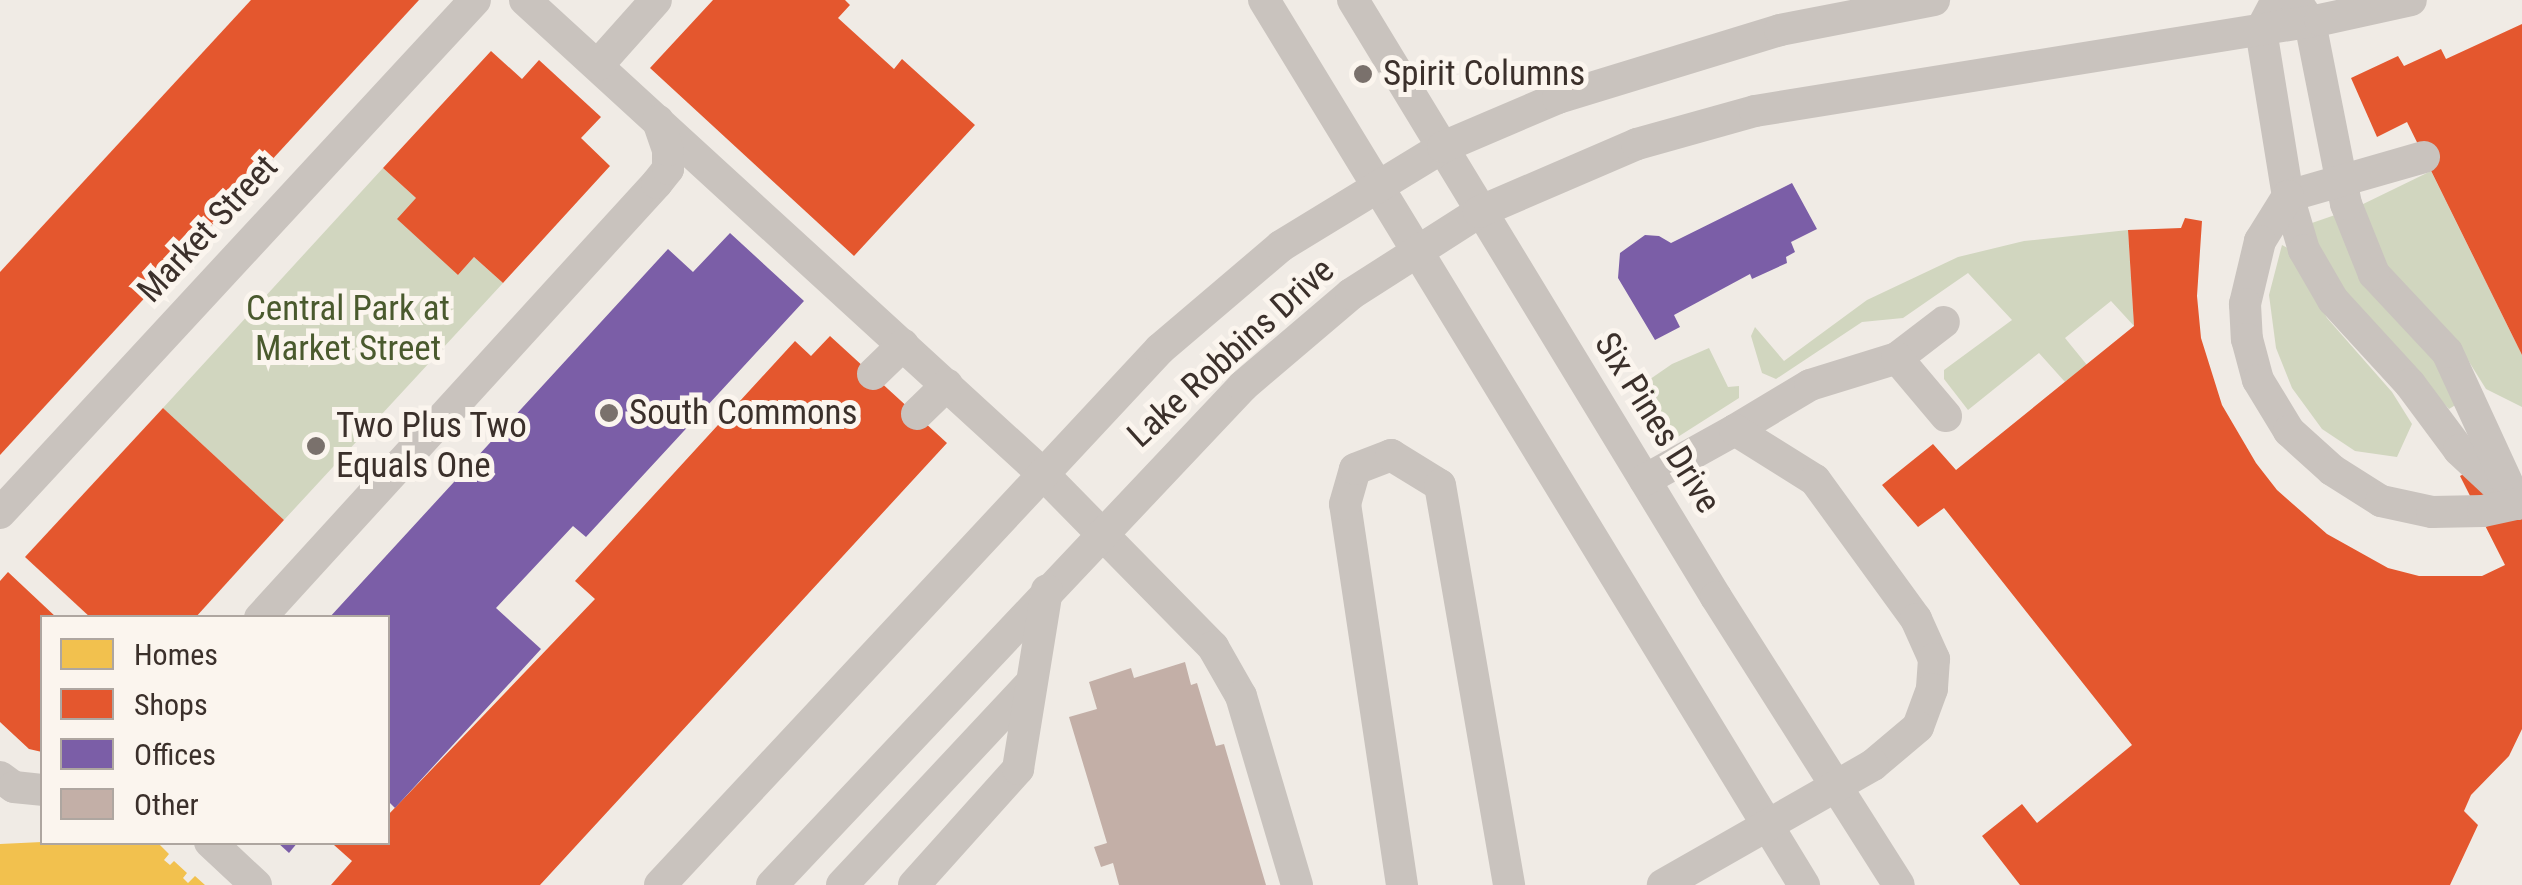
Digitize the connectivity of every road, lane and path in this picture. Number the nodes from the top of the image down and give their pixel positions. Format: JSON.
{"nodes":[{"id":1,"x":476,"y":0,"type":"edge"},
{"id":2,"x":525,"y":0,"type":"edge"},
{"id":3,"x":656,"y":0,"type":"edge"},
{"id":4,"x":1264,"y":0,"type":"edge"},
{"id":5,"x":1353,"y":0,"type":"edge"},
{"id":6,"x":1934,"y":0,"type":"edge"},
{"id":7,"x":2278,"y":0,"type":"edge"},
{"id":8,"x":2410,"y":0,"type":"edge"},
{"id":9,"x":1841,"y":8,"type":"edge"},
{"id":10,"x":2303,"y":11,"type":"edge"},
{"id":11,"x":2261,"y":30,"type":"junction"},
{"id":12,"x":598,"y":64,"type":"junction"},
{"id":13,"x":656,"y":117,"type":"junction"},
{"id":14,"x":1443,"y":147,"type":"junction"},
{"id":15,"x":2424,"y":158,"type":"dead end"},
{"id":16,"x":668,"y":168,"type":"junction"},
{"id":17,"x":712,"y":170,"type":"junction"},
{"id":18,"x":2340,"y":181,"type":"junction"},
{"id":19,"x":1375,"y":186,"type":"junction"},
{"id":20,"x":2288,"y":196,"type":"junction"},
{"id":21,"x":1479,"y":212,"type":"junction"},
{"id":22,"x":1416,"y":251,"type":"junction"},
{"id":23,"x":1944,"y":322,"type":"dead end"},
{"id":24,"x":903,"y":346,"type":"junction"},
{"id":25,"x":1897,"y":358,"type":"junction"},
{"id":26,"x":873,"y":374,"type":"dead end"},
{"id":27,"x":947,"y":385,"type":"junction"},
{"id":28,"x":916,"y":414,"type":"dead end"},
{"id":29,"x":1946,"y":416,"type":"dead end"},
{"id":30,"x":1735,"y":430,"type":"junction"},
{"id":31,"x":1043,"y":474,"type":"junction"},
{"id":32,"x":1645,"y":480,"type":"junction"},
{"id":33,"x":2520,"y":504,"type":"edge"},
{"id":34,"x":0,"y":513,"type":"edge"},
{"id":35,"x":1099,"y":536,"type":"junction"},
{"id":36,"x":1047,"y":590,"type":"junction"},
{"id":37,"x":263,"y":615,"type":"edge"},
{"id":38,"x":1029,"y":685,"type":"junction"},
{"id":39,"x":0,"y":777,"type":"edge"},
{"id":40,"x":1836,"y":784,"type":"junction"},
{"id":41,"x":40,"y":790,"type":"edge"},
{"id":42,"x":1768,"y":826,"type":"junction"},
{"id":43,"x":213,"y":845,"type":"edge"},
{"id":44,"x":256,"y":885,"type":"edge"},
{"id":45,"x":660,"y":885,"type":"edge"},
{"id":46,"x":772,"y":885,"type":"edge"},
{"id":47,"x":842,"y":885,"type":"edge"},
{"id":48,"x":914,"y":885,"type":"edge"},
{"id":49,"x":1297,"y":885,"type":"edge"},
{"id":50,"x":1402,"y":885,"type":"edge"},
{"id":51,"x":1508,"y":885,"type":"edge"},
{"id":52,"x":1663,"y":885,"type":"edge"},
{"id":53,"x":1804,"y":885,"type":"edge"},
{"id":54,"x":1898,"y":885,"type":"edge"}],
"edges":[{"from":1,"to":34,"type":"street","name":"Market Street"},
{"from":2,"to":12,"type":"street"},
{"from":3,"to":12,"type":"street"},
{"from":4,"to":19,"type":"street"},
{"from":5,"to":14,"type":"street","name":"Six Pines Drive"},
{"from":6,"to":9,"type":"street","name":"Lake Robbins Drive"},
{"from":7,"to":11,"type":"street"},
{"from":8,"to":10,"type":"street","name":"Lake Robbins Drive"},
{"from":9,"to":14,"type":"street","name":"Lake Robbins Drive"},
{"from":10,"to":11,"type":"street","name":"Lake Robbins Drive"},
{"from":10,"to":18,"type":"street"},
{"from":11,"to":20,"type":"street"},
{"from":11,"to":21,"type":"street","name":"Lake Robbins Drive"},
{"from":12,"to":13,"type":"street"},
{"from":13,"to":16,"type":"street"},
{"from":13,"to":17,"type":"street"},
{"from":14,"to":19,"type":"street","name":"Lake Robbins Drive"},
{"from":14,"to":21,"type":"street","name":"Six Pines Drive"},
{"from":15,"to":18,"type":"street"},
{"from":16,"to":17,"type":"street"},
{"from":16,"to":37,"type":"street"},
{"from":17,"to":24,"type":"street"},
{"from":18,"to":20,"type":"street"},
{"from":18,"to":33,"type":"street"},
{"from":19,"to":22,"type":"street"},
{"from":19,"to":31,"type":"street","name":"Lake Robbins Drive"},
{"from":20,"to":33,"type":"street"},
{"from":20,"to":33,"type":"street"},
{"from":21,"to":22,"type":"street","name":"Lake Robbins Drive"},
{"from":21,"to":32,"type":"street","name":"Six Pines Drive"},
{"from":22,"to":35,"type":"street","name":"Lake Robbins Drive"},
{"from":22,"to":42,"type":"street"},
{"from":23,"to":25,"type":"street"},
{"from":24,"to":26,"type":"street"},
{"from":24,"to":27,"type":"street"},
{"from":25,"to":29,"type":"street"},
{"from":25,"to":30,"type":"street"},
{"from":27,"to":28,"type":"street"},
{"from":27,"to":31,"type":"street"},
{"from":30,"to":32,"type":"street"},
{"from":30,"to":40,"type":"street"},
{"from":31,"to":35,"type":"street"},
{"from":31,"to":45,"type":"street","name":"Lake Robbins Drive"},
{"from":32,"to":40,"type":"street","name":"Six Pines Drive"},
{"from":35,"to":36,"type":"street","name":"Lake Robbins Drive"},
{"from":35,"to":49,"type":"street"},
{"from":36,"to":38,"type":"street"},
{"from":36,"to":46,"type":"street","name":"Lake Robbins Drive"},
{"from":38,"to":47,"type":"street"},
{"from":38,"to":48,"type":"street"},
{"from":39,"to":41,"type":"street"},
{"from":40,"to":42,"type":"street"},
{"from":40,"to":54,"type":"street","name":"Six Pines Drive"},
{"from":42,"to":52,"type":"street"},
{"from":42,"to":53,"type":"street"},
{"from":43,"to":44,"type":"street"},
{"from":50,"to":51,"type":"street"}]}
